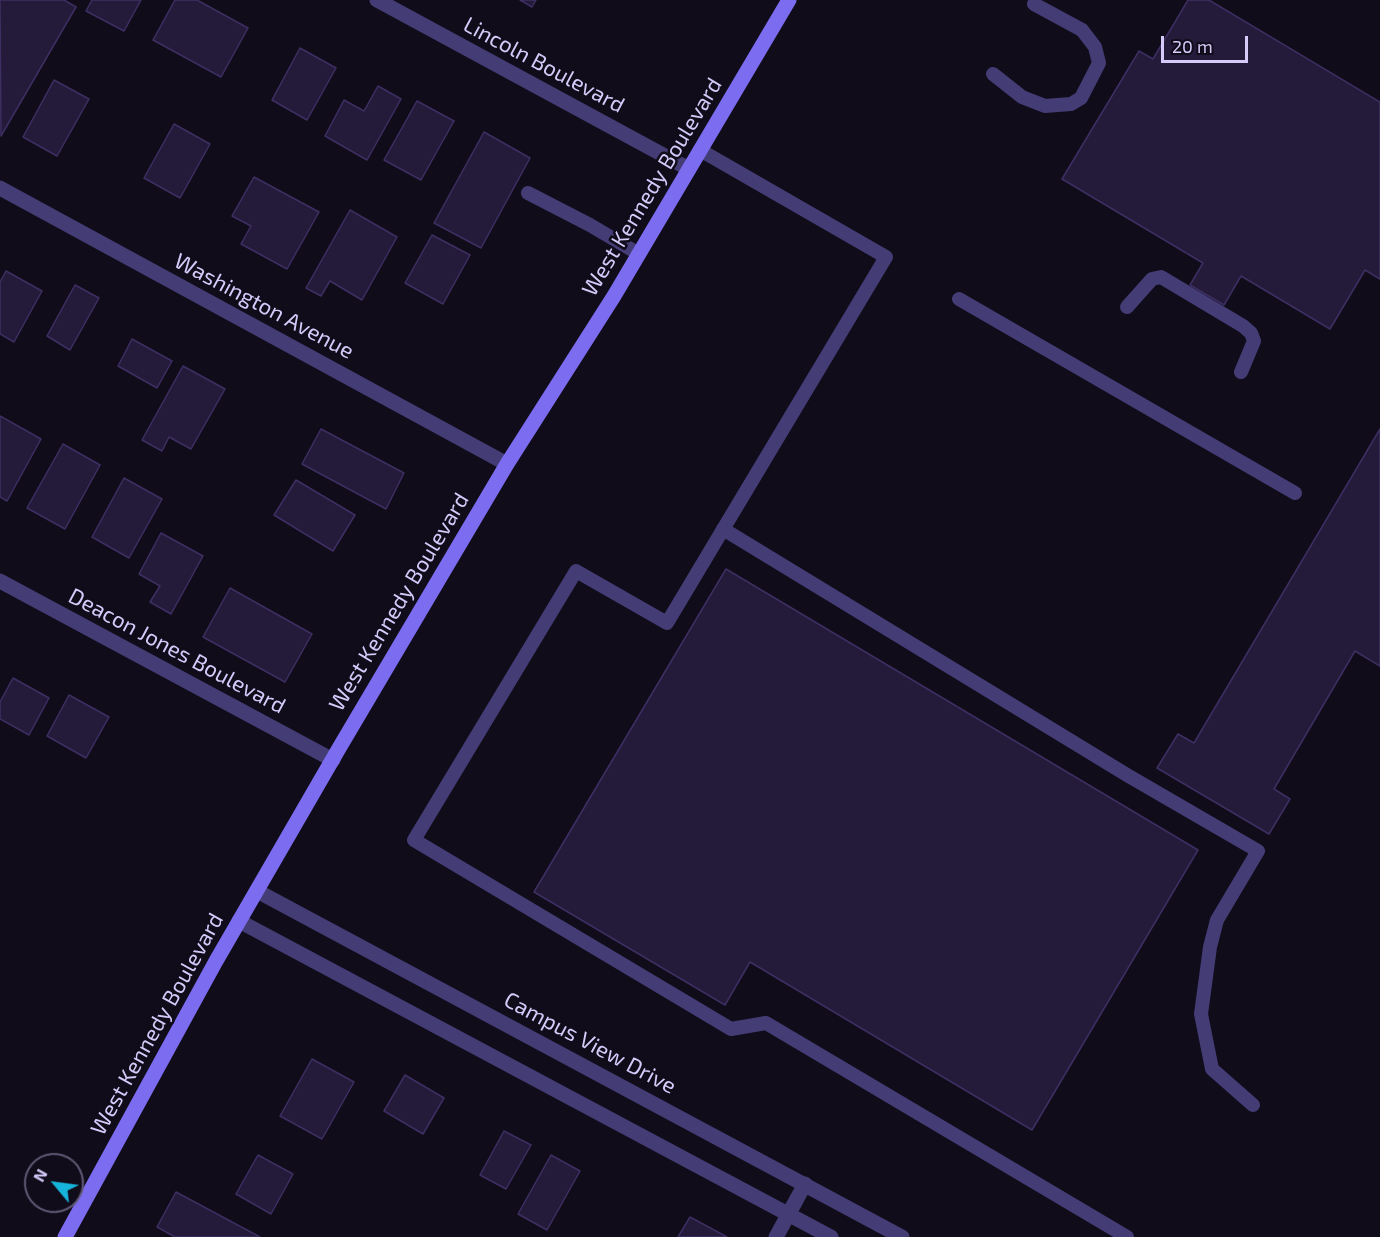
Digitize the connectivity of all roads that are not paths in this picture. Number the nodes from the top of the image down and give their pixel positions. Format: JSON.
{"nodes":[{"id":1,"x":377,"y":0,"type":"edge"},
{"id":2,"x":789,"y":0,"type":"edge"},
{"id":3,"x":1034,"y":4,"type":"dead end"},
{"id":4,"x":993,"y":74,"type":"dead end"},
{"id":5,"x":700,"y":150,"type":"junction"},
{"id":6,"x":689,"y":169,"type":"junction"},
{"id":7,"x":0,"y":188,"type":"edge"},
{"id":8,"x":528,"y":192,"type":"dead end"},
{"id":9,"x":639,"y":254,"type":"junction"},
{"id":10,"x":959,"y":299,"type":"dead end"},
{"id":11,"x":1127,"y":307,"type":"dead end"},
{"id":12,"x":1241,"y":372,"type":"dead end"},
{"id":13,"x":507,"y":464,"type":"junction"},
{"id":14,"x":1295,"y":493,"type":"dead end"},
{"id":15,"x":723,"y":529,"type":"junction"},
{"id":16,"x":0,"y":581,"type":"edge"},
{"id":17,"x":333,"y":760,"type":"junction"},
{"id":18,"x":257,"y":891,"type":"junction"},
{"id":19,"x":239,"y":921,"type":"junction"},
{"id":20,"x":1253,"y":1105,"type":"dead end"},
{"id":21,"x":805,"y":1184,"type":"junction"},
{"id":22,"x":788,"y":1214,"type":"junction"},
{"id":23,"x":65,"y":1237,"type":"edge"},
{"id":24,"x":776,"y":1237,"type":"edge"},
{"id":25,"x":831,"y":1237,"type":"edge"},
{"id":26,"x":902,"y":1237,"type":"edge"},
{"id":27,"x":1127,"y":1237,"type":"edge"}],
"edges":[{"from":1,"to":6,"type":"street","name":"Lincoln Boulevard"},
{"from":2,"to":5,"type":"main road","name":"West Kennedy Boulevard"},
{"from":3,"to":4,"type":"lane"},
{"from":5,"to":6,"type":"main road","name":"West Kennedy Boulevard"},
{"from":5,"to":15,"type":"lane"},
{"from":6,"to":9,"type":"main road","name":"West Kennedy Boulevard"},
{"from":7,"to":13,"type":"street","name":"Washington Avenue"},
{"from":8,"to":9,"type":"lane"},
{"from":9,"to":13,"type":"main road","name":"West Kennedy Boulevard"},
{"from":10,"to":14,"type":"lane"},
{"from":11,"to":12,"type":"lane"},
{"from":13,"to":17,"type":"main road","name":"West Kennedy Boulevard"},
{"from":15,"to":20,"type":"lane"},
{"from":15,"to":27,"type":"lane"},
{"from":16,"to":17,"type":"street","name":"Deacon Jones Boulevard"},
{"from":17,"to":18,"type":"main road","name":"West Kennedy Boulevard"},
{"from":18,"to":19,"type":"main road","name":"West Kennedy Boulevard"},
{"from":18,"to":21,"type":"street","name":"Campus View Drive"},
{"from":19,"to":22,"type":"street"},
{"from":19,"to":23,"type":"main road","name":"West Kennedy Boulevard"},
{"from":21,"to":22,"type":"street"},
{"from":21,"to":26,"type":"street","name":"Campus View Drive"},
{"from":22,"to":24,"type":"street"},
{"from":22,"to":25,"type":"street"}]}
